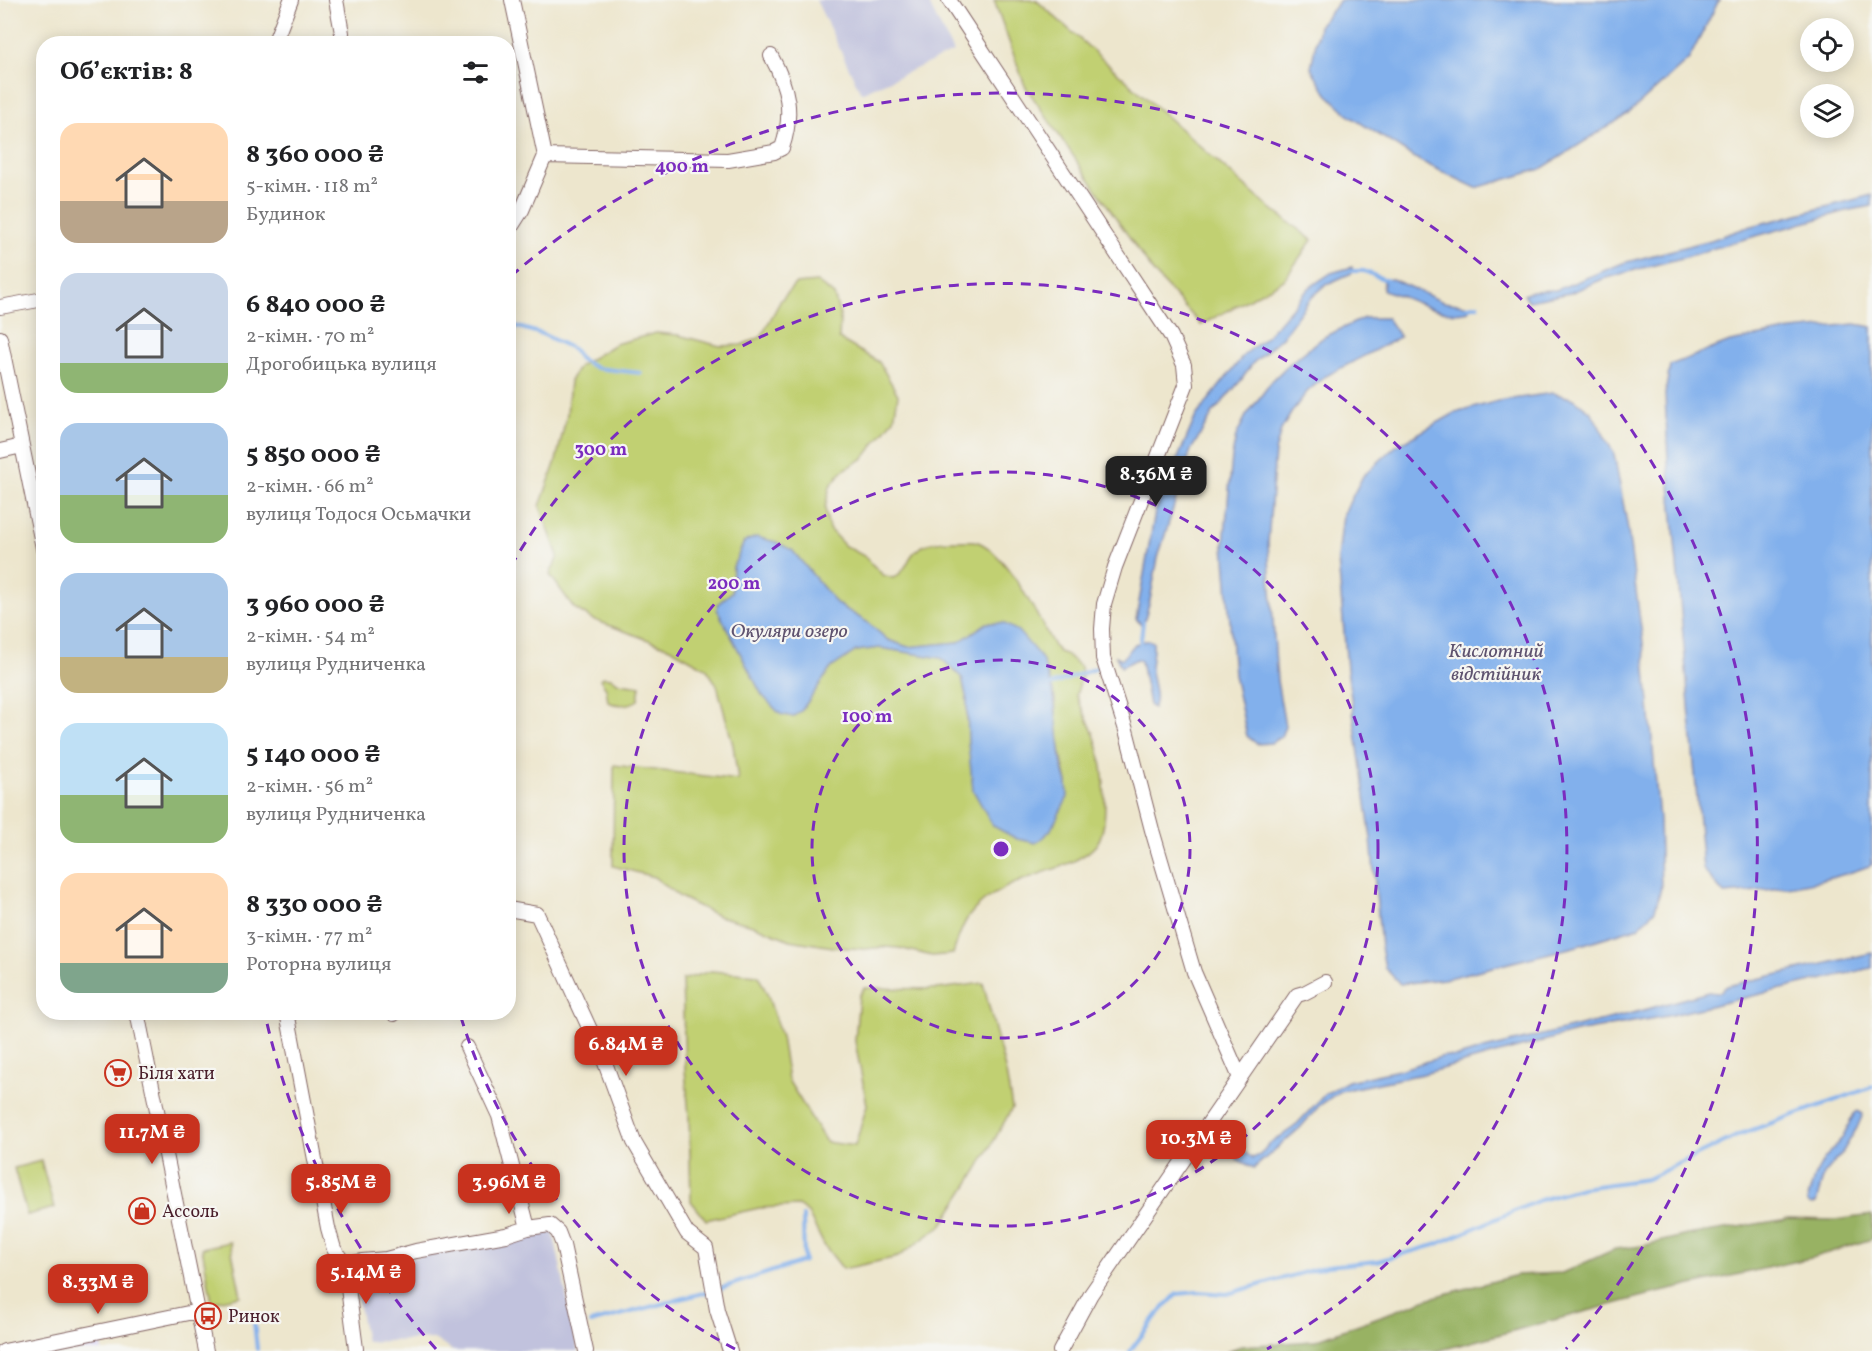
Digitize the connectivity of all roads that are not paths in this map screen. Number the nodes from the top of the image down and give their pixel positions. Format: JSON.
{"nodes":[{"id":1,"x":291,"y":0,"type":"edge"},
{"id":2,"x":336,"y":0,"type":"edge"},
{"id":3,"x":512,"y":0,"type":"edge"},
{"id":4,"x":949,"y":0,"type":"edge"},
{"id":5,"x":342,"y":33,"type":"dead end"},
{"id":6,"x":277,"y":36,"type":"edge"},
{"id":7,"x":771,"y":56,"type":"dead end"},
{"id":8,"x":545,"y":156,"type":"junction"},
{"id":9,"x":516,"y":219,"type":"edge"},
{"id":10,"x":36,"y":300,"type":"edge"},
{"id":11,"x":0,"y":307,"type":"edge"},
{"id":12,"x":0,"y":338,"type":"edge"},
{"id":13,"x":21,"y":446,"type":"junction"},
{"id":14,"x":0,"y":451,"type":"edge"},
{"id":15,"x":36,"y":516,"type":"edge"},
{"id":16,"x":516,"y":910,"type":"edge"},
{"id":17,"x":1325,"y":982,"type":"dead end"},
{"id":18,"x":139,"y":1020,"type":"edge"},
{"id":19,"x":289,"y":1020,"type":"edge"},
{"id":20,"x":467,"y":1047,"type":"dead end"},
{"id":21,"x":1240,"y":1078,"type":"junction"},
{"id":22,"x":528,"y":1228,"type":"junction"},
{"id":23,"x":345,"y":1265,"type":"junction"},
{"id":24,"x":198,"y":1311,"type":"junction"},
{"id":25,"x":356,"y":1349,"type":"dead end"},
{"id":26,"x":4,"y":1351,"type":"edge"},
{"id":27,"x":206,"y":1351,"type":"edge"},
{"id":28,"x":586,"y":1351,"type":"edge"},
{"id":29,"x":730,"y":1351,"type":"edge"},
{"id":30,"x":1060,"y":1351,"type":"edge"}],
"edges":[{"from":1,"to":6,"type":"street"},
{"from":2,"to":5,"type":"street"},
{"from":3,"to":8,"type":"street"},
{"from":4,"to":21,"type":"street"},
{"from":7,"to":8,"type":"street"},
{"from":8,"to":9,"type":"street"},
{"from":10,"to":11,"type":"street"},
{"from":12,"to":13,"type":"street"},
{"from":13,"to":14,"type":"street"},
{"from":13,"to":15,"type":"street"},
{"from":16,"to":29,"type":"street"},
{"from":17,"to":21,"type":"street"},
{"from":18,"to":24,"type":"street"},
{"from":19,"to":23,"type":"street"},
{"from":20,"to":22,"type":"street"},
{"from":21,"to":30,"type":"street"},
{"from":22,"to":23,"type":"street"},
{"from":22,"to":28,"type":"street"},
{"from":23,"to":25,"type":"street"},
{"from":24,"to":26,"type":"street"},
{"from":24,"to":27,"type":"street"}]}
